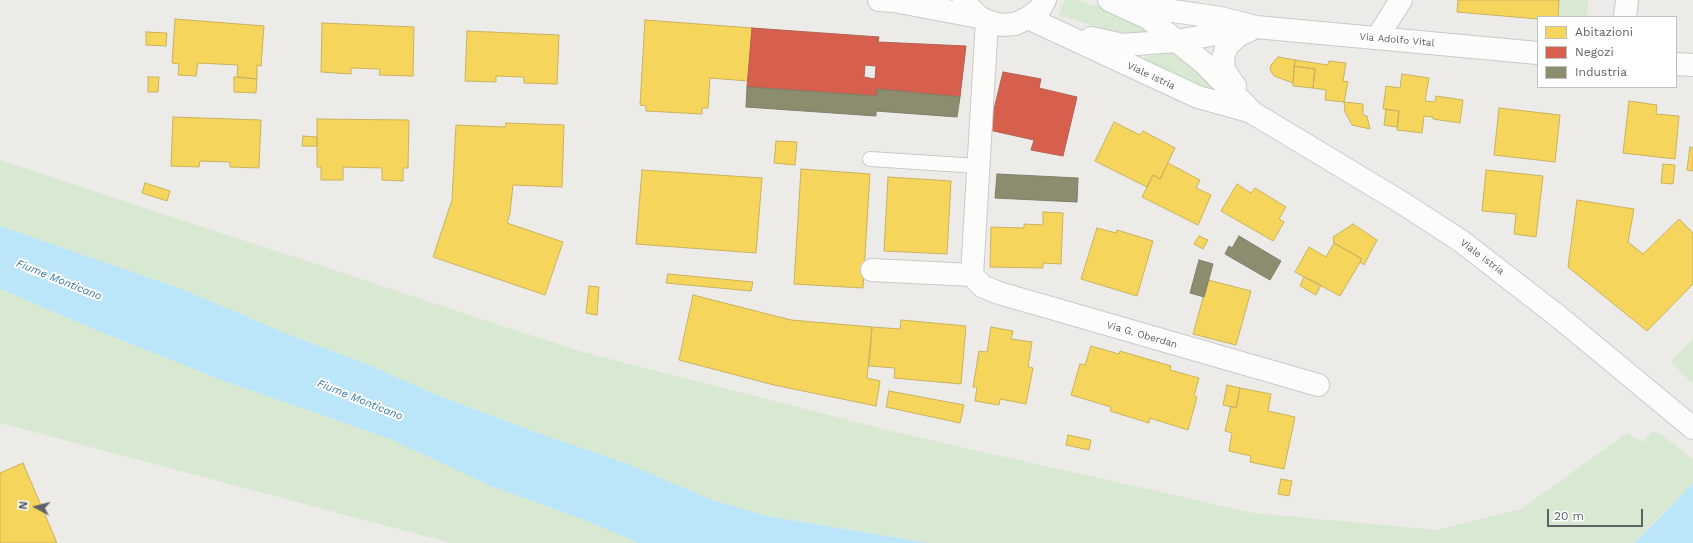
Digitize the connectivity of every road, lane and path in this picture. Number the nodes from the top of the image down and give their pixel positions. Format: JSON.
{"nodes":[{"id":1,"x":891,"y":0,"type":"edge"},
{"id":2,"x":964,"y":0,"type":"edge"},
{"id":3,"x":1045,"y":0,"type":"edge"},
{"id":4,"x":1109,"y":0,"type":"edge"},
{"id":5,"x":1123,"y":0,"type":"edge"},
{"id":6,"x":1401,"y":0,"type":"edge"},
{"id":7,"x":1627,"y":0,"type":"edge"},
{"id":8,"x":1625,"y":16,"type":"edge"},
{"id":9,"x":1028,"y":18,"type":"junction"},
{"id":10,"x":983,"y":19,"type":"junction"},
{"id":11,"x":1256,"y":27,"type":"junction"},
{"id":12,"x":1052,"y":30,"type":"junction"},
{"id":13,"x":1377,"y":38,"type":"junction"},
{"id":14,"x":1175,"y":41,"type":"junction"},
{"id":15,"x":1537,"y":52,"type":"edge"},
{"id":16,"x":1677,"y":64,"type":"edge"},
{"id":17,"x":1693,"y":65,"type":"edge"},
{"id":18,"x":1253,"y":113,"type":"junction"},
{"id":19,"x":870,"y":159,"type":"dead end"},
{"id":20,"x":978,"y":166,"type":"junction"},
{"id":21,"x":872,"y":270,"type":"dead end"},
{"id":22,"x":972,"y":275,"type":"junction"},
{"id":23,"x":1318,"y":385,"type":"dead end"},
{"id":24,"x":1693,"y":428,"type":"edge"}],
"edges":[{"from":1,"to":10,"type":"street"},
{"from":2,"to":10,"type":"street"},
{"from":3,"to":9,"type":"street"},
{"from":4,"to":14,"type":"street","name":"Viale Istria"},
{"from":5,"to":11,"type":"street","name":"Via Adolfo Vital"},
{"from":6,"to":13,"type":"street"},
{"from":7,"to":8,"type":"street"},
{"from":9,"to":10,"type":"street"},
{"from":9,"to":12,"type":"street","name":"Viale Istria"},
{"from":10,"to":20,"type":"street"},
{"from":11,"to":13,"type":"street","name":"Via Adolfo Vital"},
{"from":11,"to":14,"type":"street","name":"Via Adolfo Vital"},
{"from":11,"to":18,"type":"street","name":"Via Adolfo Vital"},
{"from":12,"to":14,"type":"street","name":"Viale Istria"},
{"from":12,"to":18,"type":"street","name":"Viale Istria"},
{"from":13,"to":15,"type":"street","name":"Via Adolfo Vital"},
{"from":14,"to":18,"type":"street","name":"Viale Istria"},
{"from":16,"to":17,"type":"street"},
{"from":18,"to":24,"type":"street","name":"Viale Istria"},
{"from":19,"to":20,"type":"lane"},
{"from":20,"to":22,"type":"street"},
{"from":21,"to":22,"type":"street"},
{"from":22,"to":23,"type":"street","name":"Via G. Oberdan"}]}
